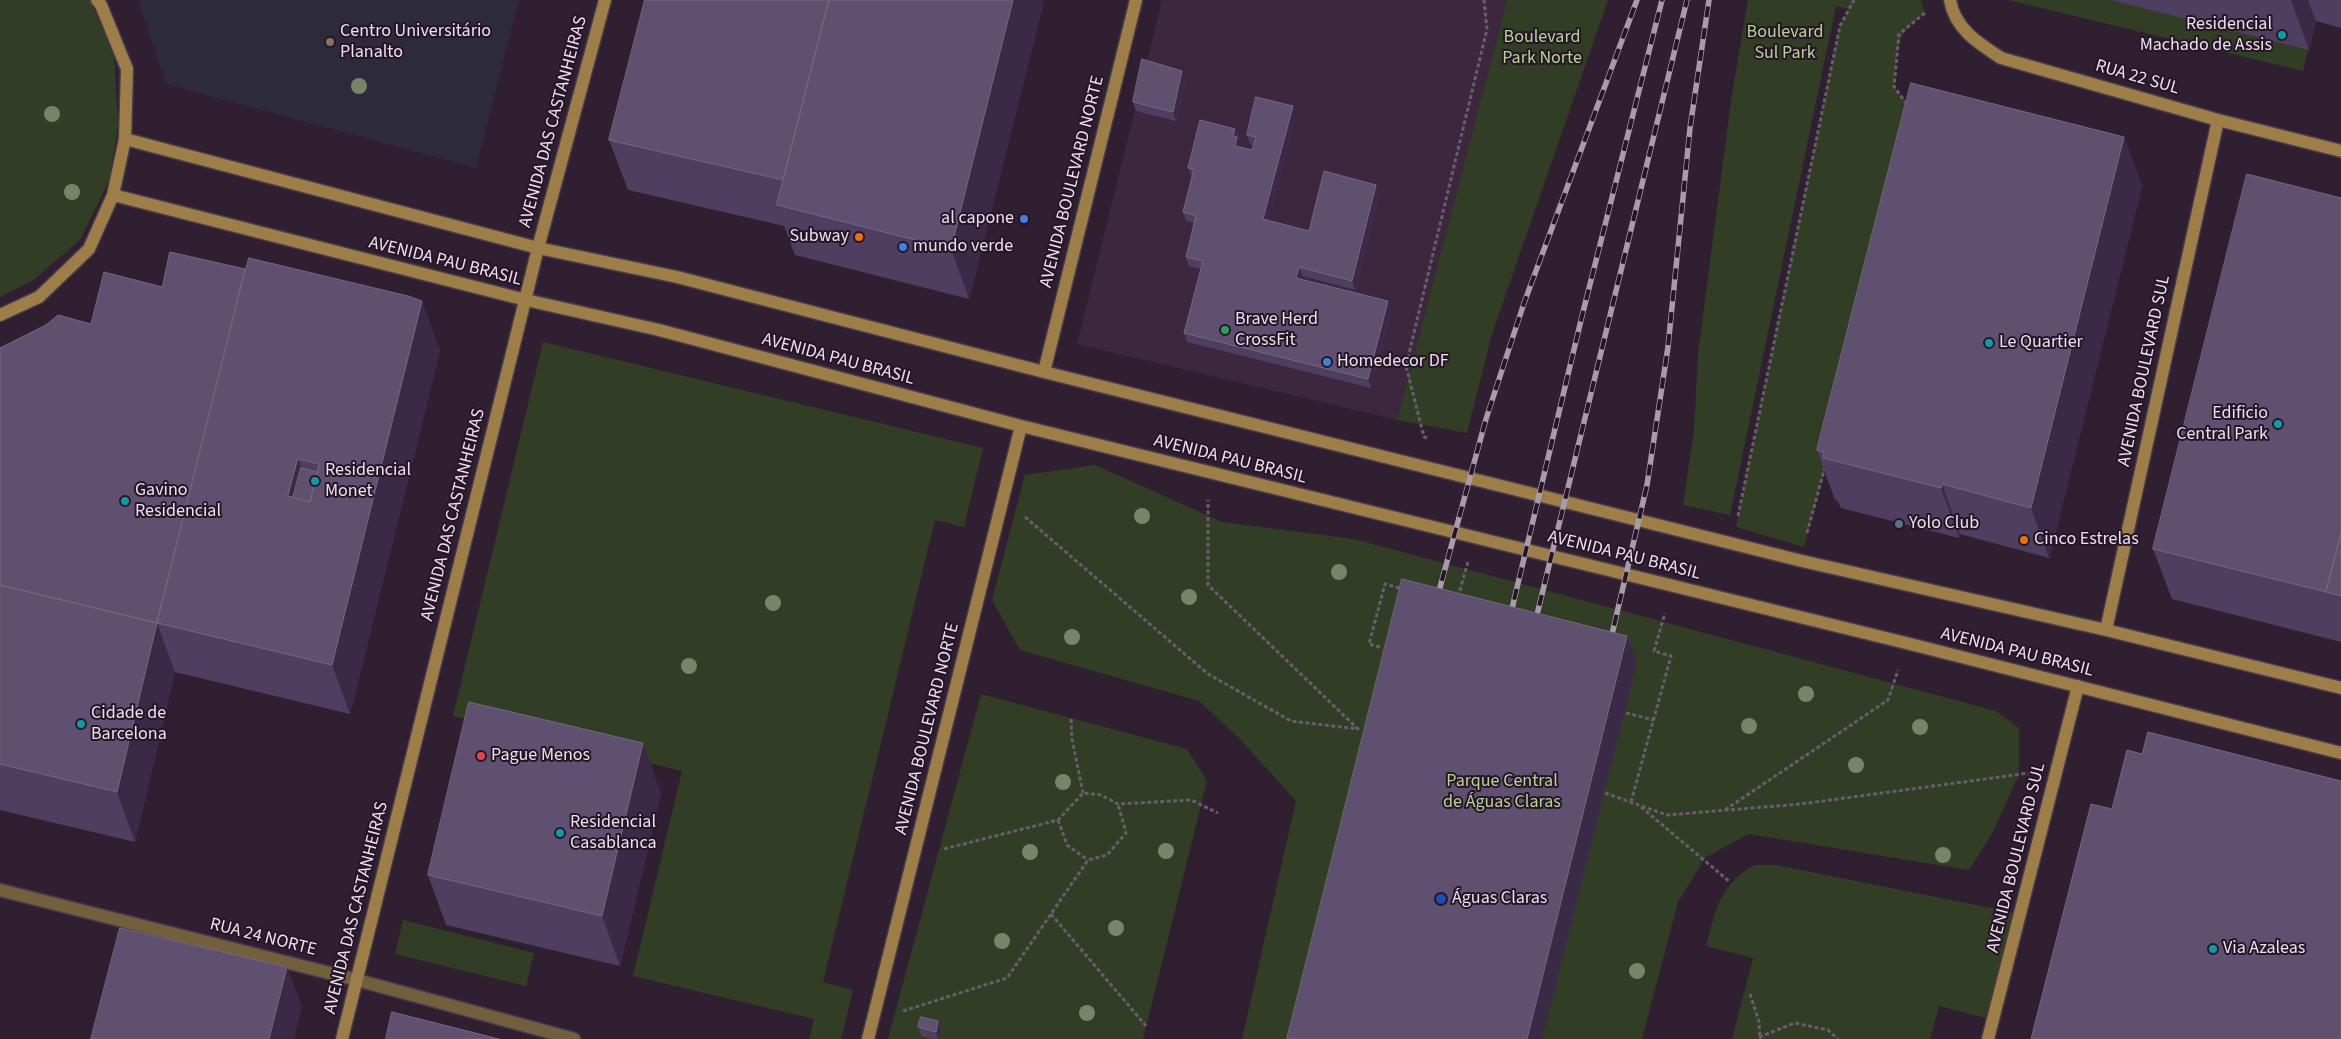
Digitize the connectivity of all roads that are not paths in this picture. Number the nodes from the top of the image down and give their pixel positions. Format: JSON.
{"nodes":[{"id":1,"x":97,"y":0,"type":"edge"},
{"id":2,"x":605,"y":0,"type":"edge"},
{"id":3,"x":1136,"y":0,"type":"edge"},
{"id":4,"x":1950,"y":0,"type":"edge"},
{"id":5,"x":2218,"y":120,"type":"junction"},
{"id":6,"x":125,"y":139,"type":"junction"},
{"id":7,"x":2341,"y":151,"type":"edge"},
{"id":8,"x":113,"y":195,"type":"junction"},
{"id":9,"x":538,"y":248,"type":"junction"},
{"id":10,"x":526,"y":300,"type":"junction"},
{"id":11,"x":0,"y":315,"type":"edge"},
{"id":12,"x":1044,"y":372,"type":"junction"},
{"id":13,"x":1020,"y":426,"type":"junction"},
{"id":14,"x":2106,"y":630,"type":"junction"},
{"id":15,"x":2078,"y":686,"type":"junction"},
{"id":16,"x":2341,"y":688,"type":"edge"},
{"id":17,"x":2341,"y":753,"type":"edge"},
{"id":18,"x":0,"y":890,"type":"edge"},
{"id":19,"x":357,"y":980,"type":"junction"},
{"id":20,"x":342,"y":1039,"type":"edge"},
{"id":21,"x":574,"y":1039,"type":"edge"},
{"id":22,"x":868,"y":1039,"type":"edge"},
{"id":23,"x":1988,"y":1039,"type":"edge"}],
"edges":[{"from":1,"to":6,"type":"street"},
{"from":2,"to":9,"type":"street","name":"AVENIDA DAS CASTANHEIRAS"},
{"from":3,"to":12,"type":"street","name":"AVENIDA BOULEVARD NORTE"},
{"from":4,"to":5,"type":"street","name":"RUA 22 SUL"},
{"from":5,"to":7,"type":"street","name":"RUA 22 SUL"},
{"from":5,"to":14,"type":"street","name":"AVENIDA BOULEVARD SUL"},
{"from":6,"to":8,"type":"street"},
{"from":6,"to":9,"type":"street","name":"AVENIDA PAU BRASIL"},
{"from":8,"to":10,"type":"street","name":"AVENIDA PAU BRASIL"},
{"from":8,"to":11,"type":"street"},
{"from":9,"to":10,"type":"street","name":"AVENIDA DAS CASTANHEIRAS"},
{"from":9,"to":12,"type":"street","name":"AVENIDA PAU BRASIL"},
{"from":10,"to":13,"type":"street","name":"AVENIDA PAU BRASIL"},
{"from":10,"to":19,"type":"street","name":"AVENIDA DAS CASTANHEIRAS"},
{"from":12,"to":14,"type":"street","name":"AVENIDA PAU BRASIL"},
{"from":13,"to":15,"type":"street","name":"AVENIDA PAU BRASIL"},
{"from":13,"to":22,"type":"street","name":"AVENIDA BOULEVARD NORTE"},
{"from":14,"to":16,"type":"street","name":"AVENIDA PAU BRASIL"},
{"from":15,"to":17,"type":"street","name":"AVENIDA PAU BRASIL"},
{"from":15,"to":23,"type":"street","name":"AVENIDA BOULEVARD SUL"},
{"from":18,"to":19,"type":"street","name":"RUA 24 NORTE"},
{"from":19,"to":20,"type":"street","name":"AVENIDA DAS CASTANHEIRAS"},
{"from":19,"to":21,"type":"street","name":"RUA 24 NORTE"}]}
